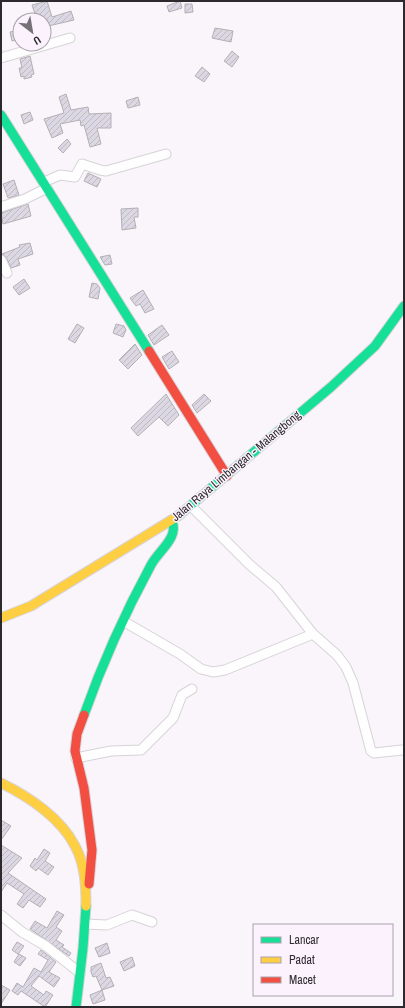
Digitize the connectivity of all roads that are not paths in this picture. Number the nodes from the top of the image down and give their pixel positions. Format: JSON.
{"nodes":[{"id":1,"x":70,"y":38,"type":"dead end"},
{"id":2,"x":1,"y":58,"type":"edge"},
{"id":3,"x":1,"y":115,"type":"edge"},
{"id":4,"x":4,"y":126,"type":"edge"},
{"id":5,"x":166,"y":154,"type":"dead end"},
{"id":6,"x":46,"y":185,"type":"junction"},
{"id":7,"x":1,"y":207,"type":"edge"},
{"id":8,"x":1,"y":260,"type":"edge"},
{"id":9,"x":7,"y":273,"type":"dead end"},
{"id":10,"x":404,"y":306,"type":"edge"},
{"id":11,"x":227,"y":476,"type":"junction"},
{"id":12,"x":191,"y":506,"type":"junction"},
{"id":13,"x":172,"y":520,"type":"junction"},
{"id":14,"x":1,"y":618,"type":"edge"},
{"id":15,"x":123,"y":621,"type":"junction"},
{"id":16,"x":313,"y":634,"type":"junction"},
{"id":17,"x":192,"y":689,"type":"dead end"},
{"id":18,"x":402,"y":750,"type":"dead end"},
{"id":19,"x":76,"y":758,"type":"junction"},
{"id":20,"x":1,"y":783,"type":"edge"},
{"id":21,"x":86,"y":900,"type":"junction"},
{"id":22,"x":1,"y":915,"type":"edge"},
{"id":23,"x":152,"y":922,"type":"dead end"},
{"id":24,"x":85,"y":924,"type":"junction"},
{"id":25,"x":80,"y":974,"type":"junction"},
{"id":26,"x":76,"y":1007,"type":"edge"}],
"edges":[{"from":1,"to":2,"type":"street"},
{"from":3,"to":4,"type":"main road"},
{"from":4,"to":6,"type":"main road"},
{"from":5,"to":6,"type":"street"},
{"from":6,"to":7,"type":"street"},
{"from":6,"to":11,"type":"main road"},
{"from":8,"to":9,"type":"street"},
{"from":10,"to":11,"type":"main road","name":"Jalan Raya Limbangan - Malangbong"},
{"from":11,"to":12,"type":"main road","name":"Jalan Raya Limbangan - Malangbong"},
{"from":12,"to":13,"type":"main road","name":"Jalan Raya Limbangan - Malangbong"},
{"from":12,"to":16,"type":"street"},
{"from":13,"to":14,"type":"main road","name":"Jalan Raya Limbangan - Malangbong"},
{"from":13,"to":15,"type":"main road"},
{"from":15,"to":16,"type":"street"},
{"from":15,"to":19,"type":"main road"},
{"from":16,"to":18,"type":"street"},
{"from":17,"to":19,"type":"street"},
{"from":19,"to":21,"type":"main road"},
{"from":20,"to":21,"type":"main road"},
{"from":21,"to":24,"type":"main road"},
{"from":22,"to":25,"type":"street"},
{"from":23,"to":24,"type":"street"},
{"from":24,"to":25,"type":"main road"},
{"from":25,"to":26,"type":"main road"}]}
